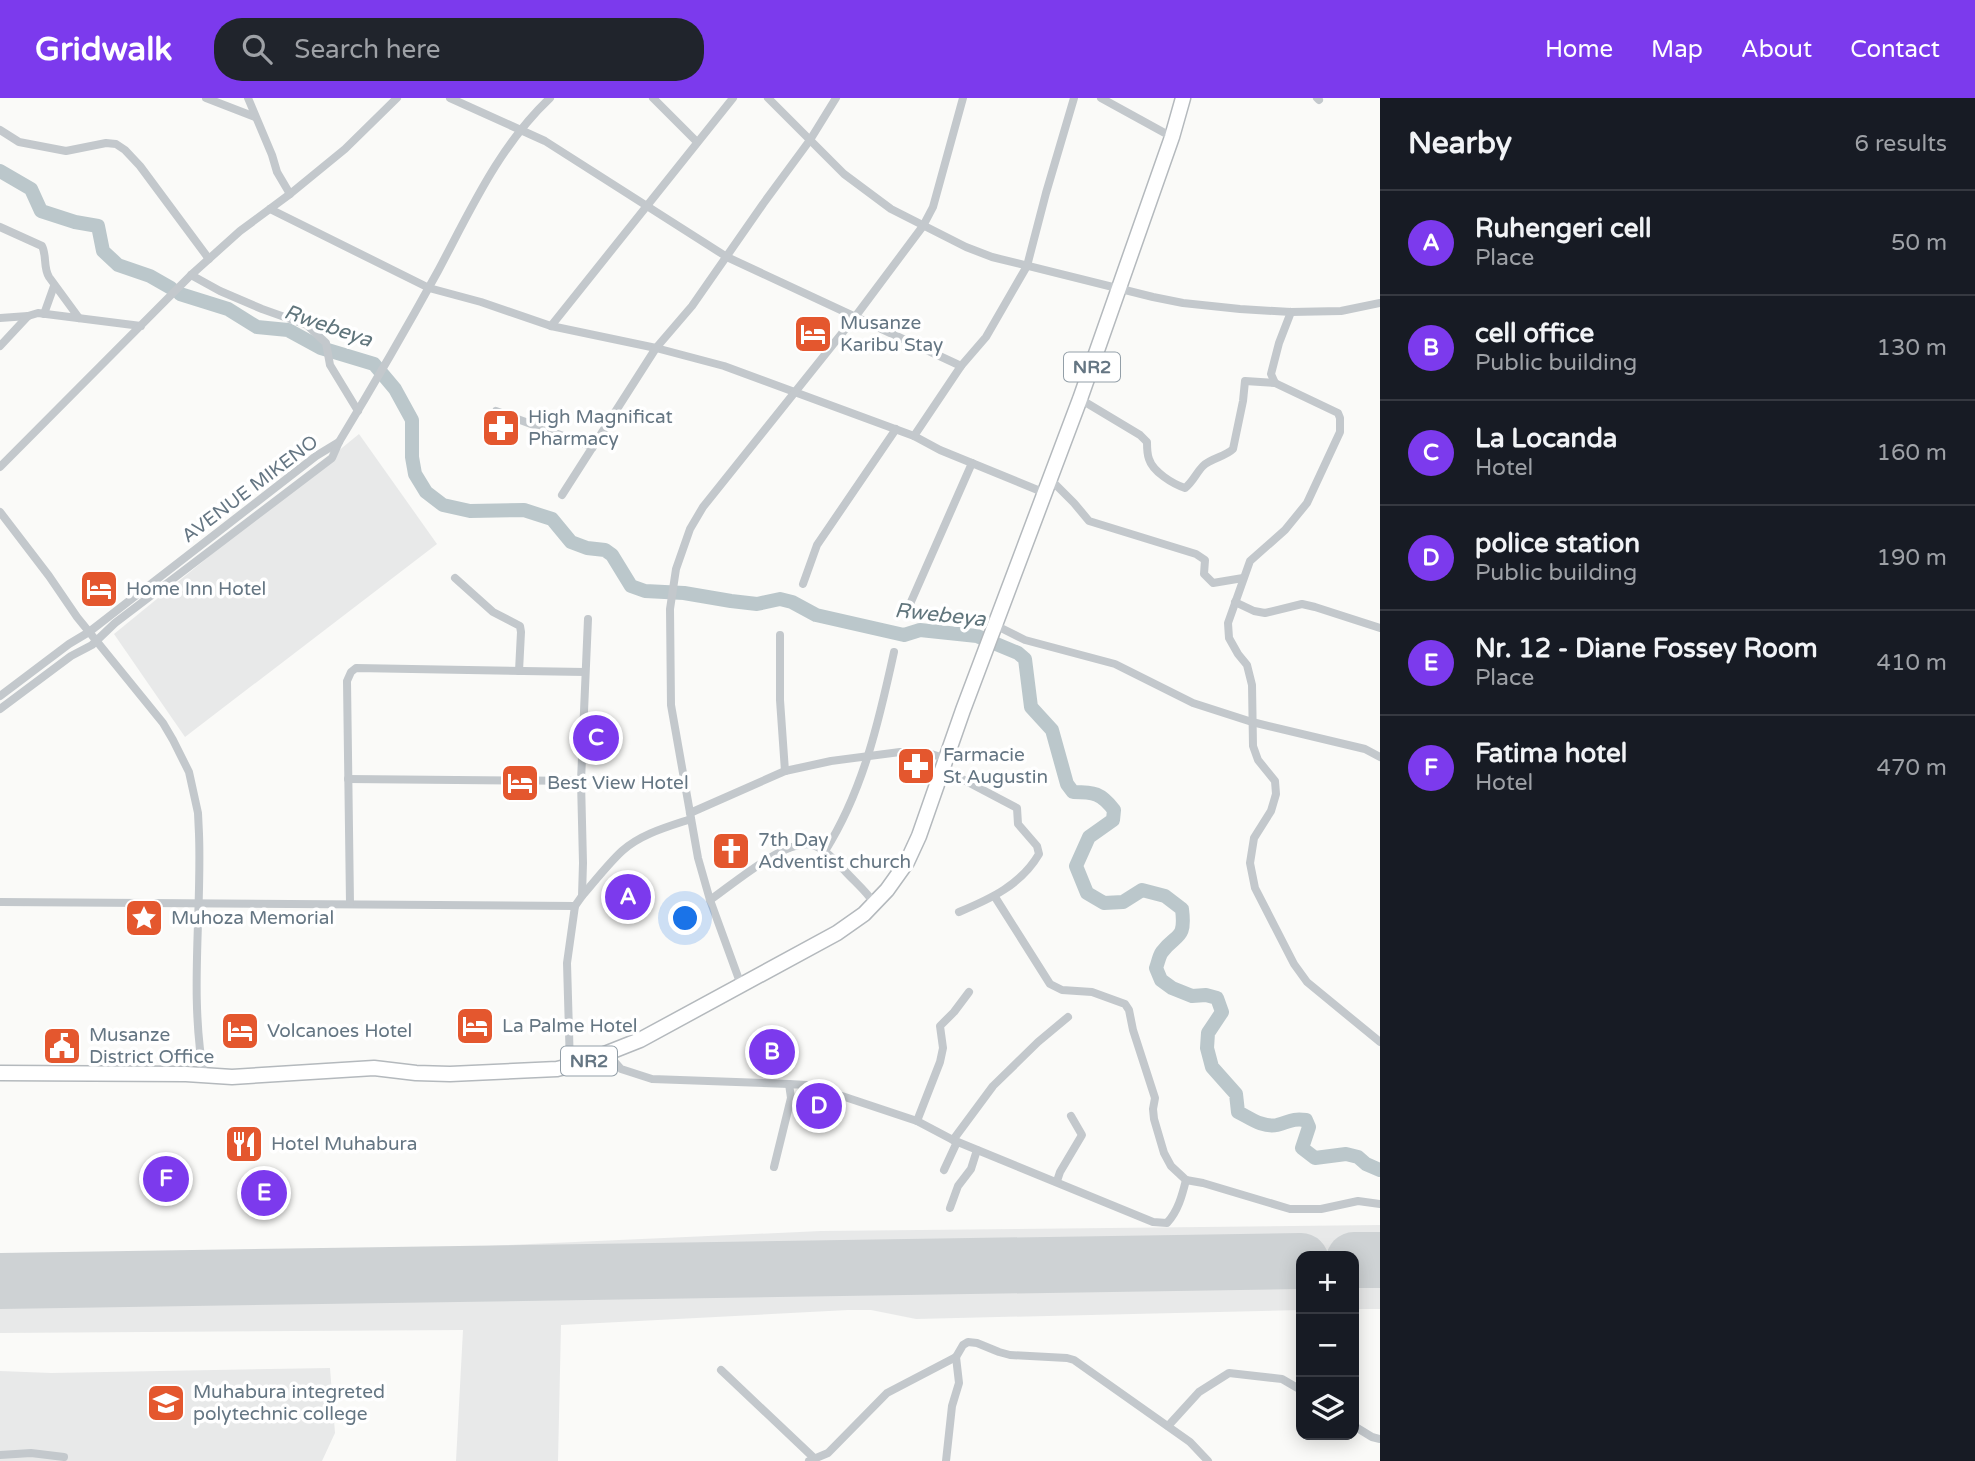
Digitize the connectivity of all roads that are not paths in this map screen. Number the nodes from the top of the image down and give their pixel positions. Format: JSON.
{"nodes":[{"id":1,"x":206,"y":98,"type":"edge"},
{"id":2,"x":248,"y":98,"type":"edge"},
{"id":3,"x":397,"y":98,"type":"edge"},
{"id":4,"x":450,"y":98,"type":"edge"},
{"id":5,"x":550,"y":98,"type":"edge"},
{"id":6,"x":653,"y":98,"type":"edge"},
{"id":7,"x":733,"y":98,"type":"edge"},
{"id":8,"x":768,"y":98,"type":"edge"},
{"id":9,"x":836,"y":98,"type":"edge"},
{"id":10,"x":963,"y":98,"type":"edge"},
{"id":11,"x":1074,"y":98,"type":"edge"},
{"id":12,"x":1101,"y":98,"type":"edge"},
{"id":13,"x":1183,"y":98,"type":"edge"},
{"id":14,"x":256,"y":117,"type":"junction"},
{"id":15,"x":0,"y":130,"type":"edge"},
{"id":16,"x":519,"y":130,"type":"junction"},
{"id":17,"x":1172,"y":137,"type":"junction"},
{"id":18,"x":810,"y":140,"type":"junction"},
{"id":19,"x":697,"y":142,"type":"junction"},
{"id":20,"x":290,"y":194,"type":"junction"},
{"id":21,"x":645,"y":206,"type":"junction"},
{"id":22,"x":270,"y":209,"type":"junction"},
{"id":23,"x":923,"y":226,"type":"junction"},
{"id":24,"x":0,"y":227,"type":"edge"},
{"id":25,"x":727,"y":257,"type":"junction"},
{"id":26,"x":209,"y":259,"type":"junction"},
{"id":27,"x":1027,"y":266,"type":"junction"},
{"id":28,"x":191,"y":275,"type":"junction"},
{"id":29,"x":54,"y":286,"type":"junction"},
{"id":30,"x":1120,"y":287,"type":"junction"},
{"id":31,"x":429,"y":288,"type":"junction"},
{"id":32,"x":1380,"y":303,"type":"edge"},
{"id":33,"x":1291,"y":312,"type":"junction"},
{"id":34,"x":44,"y":314,"type":"junction"},
{"id":35,"x":28,"y":316,"type":"junction"},
{"id":36,"x":855,"y":317,"type":"junction"},
{"id":37,"x":0,"y":318,"type":"edge"},
{"id":38,"x":79,"y":318,"type":"junction"},
{"id":39,"x":141,"y":326,"type":"junction"},
{"id":40,"x":551,"y":326,"type":"junction"},
{"id":41,"x":0,"y":346,"type":"edge"},
{"id":42,"x":656,"y":348,"type":"junction"},
{"id":43,"x":961,"y":366,"type":"junction"},
{"id":44,"x":1275,"y":383,"type":"junction"},
{"id":45,"x":795,"y":391,"type":"junction"},
{"id":46,"x":1080,"y":399,"type":"junction"},
{"id":47,"x":358,"y":411,"type":"junction"},
{"id":48,"x":496,"y":411,"type":"dead end"},
{"id":49,"x":896,"y":429,"type":"junction"},
{"id":50,"x":914,"y":436,"type":"junction"},
{"id":51,"x":340,"y":442,"type":"junction"},
{"id":52,"x":593,"y":447,"type":"junction"},
{"id":53,"x":972,"y":463,"type":"junction"},
{"id":54,"x":0,"y":467,"type":"edge"},
{"id":55,"x":1048,"y":486,"type":"junction"},
{"id":56,"x":562,"y":495,"type":"dead end"},
{"id":57,"x":0,"y":512,"type":"edge"},
{"id":58,"x":455,"y":578,"type":"dead end"},
{"id":59,"x":1244,"y":578,"type":"junction"},
{"id":60,"x":803,"y":584,"type":"dead end"},
{"id":61,"x":1235,"y":603,"type":"junction"},
{"id":62,"x":911,"y":604,"type":"dead end"},
{"id":63,"x":588,"y":619,"type":"dead end"},
{"id":64,"x":1380,"y":628,"type":"edge"},
{"id":65,"x":994,"y":629,"type":"junction"},
{"id":66,"x":89,"y":632,"type":"junction"},
{"id":67,"x":780,"y":635,"type":"dead end"},
{"id":68,"x":96,"y":640,"type":"junction"},
{"id":69,"x":894,"y":652,"type":"dead end"},
{"id":70,"x":520,"y":671,"type":"junction"},
{"id":71,"x":585,"y":672,"type":"junction"},
{"id":72,"x":0,"y":696,"type":"edge"},
{"id":73,"x":0,"y":709,"type":"edge"},
{"id":74,"x":1252,"y":722,"type":"junction"},
{"id":75,"x":868,"y":757,"type":"junction"},
{"id":76,"x":1380,"y":757,"type":"edge"},
{"id":77,"x":945,"y":764,"type":"junction"},
{"id":78,"x":785,"y":771,"type":"junction"},
{"id":79,"x":348,"y":779,"type":"junction"},
{"id":80,"x":581,"y":781,"type":"junction"},
{"id":81,"x":690,"y":816,"type":"junction"},
{"id":82,"x":825,"y":851,"type":"junction"},
{"id":83,"x":582,"y":896,"type":"junction"},
{"id":84,"x":995,"y":897,"type":"junction"},
{"id":85,"x":710,"y":900,"type":"junction"},
{"id":86,"x":0,"y":902,"type":"edge"},
{"id":87,"x":198,"y":903,"type":"junction"},
{"id":88,"x":874,"y":903,"type":"junction"},
{"id":89,"x":349,"y":904,"type":"junction"},
{"id":90,"x":575,"y":906,"type":"junction"},
{"id":91,"x":959,"y":912,"type":"dead end"},
{"id":92,"x":741,"y":985,"type":"junction"},
{"id":93,"x":969,"y":992,"type":"dead end"},
{"id":94,"x":1068,"y":1017,"type":"dead end"},
{"id":95,"x":1380,"y":1042,"type":"edge"},
{"id":96,"x":608,"y":1054,"type":"junction"},
{"id":97,"x":570,"y":1066,"type":"junction"},
{"id":98,"x":0,"y":1073,"type":"edge"},
{"id":99,"x":204,"y":1076,"type":"junction"},
{"id":100,"x":789,"y":1084,"type":"junction"},
{"id":101,"x":1071,"y":1115,"type":"dead end"},
{"id":102,"x":917,"y":1121,"type":"junction"},
{"id":103,"x":955,"y":1141,"type":"junction"},
{"id":104,"x":977,"y":1150,"type":"junction"},
{"id":105,"x":774,"y":1167,"type":"dead end"},
{"id":106,"x":944,"y":1170,"type":"dead end"},
{"id":107,"x":1186,"y":1180,"type":"junction"},
{"id":108,"x":1057,"y":1181,"type":"junction"},
{"id":109,"x":1380,"y":1204,"type":"edge"},
{"id":110,"x":950,"y":1208,"type":"dead end"},
{"id":111,"x":956,"y":1357,"type":"junction"},
{"id":112,"x":721,"y":1370,"type":"dead end"},
{"id":113,"x":1296,"y":1387,"type":"edge"},
{"id":114,"x":1168,"y":1426,"type":"junction"},
{"id":115,"x":1359,"y":1429,"type":"edge"},
{"id":116,"x":1380,"y":1439,"type":"edge"},
{"id":117,"x":0,"y":1455,"type":"edge"},
{"id":118,"x":64,"y":1457,"type":"dead end"},
{"id":119,"x":812,"y":1460,"type":"edge"},
{"id":120,"x":946,"y":1461,"type":"edge"},
{"id":121,"x":1208,"y":1461,"type":"edge"}],
"edges":[{"from":1,"to":14,"type":"street"},
{"from":2,"to":14,"type":"street"},
{"from":3,"to":20,"type":"street"},
{"from":4,"to":16,"type":"street"},
{"from":5,"to":16,"type":"street"},
{"from":6,"to":19,"type":"street"},
{"from":7,"to":19,"type":"street"},
{"from":8,"to":18,"type":"street"},
{"from":9,"to":18,"type":"street"},
{"from":10,"to":23,"type":"street"},
{"from":11,"to":27,"type":"street"},
{"from":12,"to":17,"type":"street"},
{"from":13,"to":17,"type":"highway","number":"NR2"},
{"from":14,"to":20,"type":"street"},
{"from":15,"to":26,"type":"street"},
{"from":16,"to":21,"type":"street"},
{"from":16,"to":31,"type":"street"},
{"from":17,"to":30,"type":"highway","number":"NR2"},
{"from":18,"to":23,"type":"street"},
{"from":18,"to":25,"type":"street"},
{"from":19,"to":21,"type":"street"},
{"from":20,"to":22,"type":"street"},
{"from":21,"to":25,"type":"street"},
{"from":21,"to":40,"type":"street"},
{"from":22,"to":26,"type":"street"},
{"from":22,"to":31,"type":"street"},
{"from":23,"to":27,"type":"street"},
{"from":23,"to":36,"type":"street"},
{"from":24,"to":29,"type":"street"},
{"from":25,"to":36,"type":"street"},
{"from":25,"to":42,"type":"street"},
{"from":26,"to":28,"type":"street"},
{"from":27,"to":30,"type":"street"},
{"from":27,"to":43,"type":"street"},
{"from":28,"to":39,"type":"street"},
{"from":28,"to":47,"type":"street"},
{"from":29,"to":34,"type":"street"},
{"from":29,"to":38,"type":"street"},
{"from":30,"to":33,"type":"street"},
{"from":30,"to":46,"type":"highway","number":"NR2"},
{"from":31,"to":40,"type":"street"},
{"from":31,"to":47,"type":"street"},
{"from":32,"to":33,"type":"street"},
{"from":33,"to":44,"type":"street"},
{"from":34,"to":35,"type":"street"},
{"from":34,"to":38,"type":"street"},
{"from":35,"to":37,"type":"street"},
{"from":35,"to":41,"type":"street"},
{"from":36,"to":43,"type":"street"},
{"from":36,"to":45,"type":"street"},
{"from":38,"to":39,"type":"street"},
{"from":39,"to":54,"type":"street"},
{"from":40,"to":42,"type":"street"},
{"from":42,"to":45,"type":"street"},
{"from":42,"to":52,"type":"street"},
{"from":43,"to":50,"type":"street"},
{"from":44,"to":46,"type":"street"},
{"from":44,"to":59,"type":"street"},
{"from":45,"to":49,"type":"street"},
{"from":45,"to":81,"type":"street"},
{"from":46,"to":55,"type":"highway","number":"NR2"},
{"from":47,"to":51,"type":"street"},
{"from":48,"to":52,"type":"street"},
{"from":49,"to":50,"type":"street"},
{"from":49,"to":60,"type":"street"},
{"from":50,"to":53,"type":"street"},
{"from":51,"to":66,"type":"street","name":"AVENUE MIKENO"},
{"from":51,"to":68,"type":"street","name":"AVENUE MIKENO"},
{"from":52,"to":56,"type":"street"},
{"from":53,"to":55,"type":"street"},
{"from":53,"to":62,"type":"street"},
{"from":55,"to":59,"type":"street"},
{"from":55,"to":65,"type":"highway","number":"NR2"},
{"from":57,"to":66,"type":"street"},
{"from":58,"to":70,"type":"street"},
{"from":59,"to":61,"type":"street"},
{"from":61,"to":64,"type":"street"},
{"from":61,"to":74,"type":"street"},
{"from":63,"to":71,"type":"street"},
{"from":65,"to":74,"type":"street"},
{"from":65,"to":77,"type":"highway","number":"NR2"},
{"from":66,"to":68,"type":"street"},
{"from":66,"to":72,"type":"street","name":"AVENUE MIKENO"},
{"from":67,"to":78,"type":"street"},
{"from":68,"to":73,"type":"street","name":"AVENUE MIKENO"},
{"from":68,"to":87,"type":"street"},
{"from":69,"to":75,"type":"street"},
{"from":70,"to":71,"type":"street"},
{"from":70,"to":79,"type":"street"},
{"from":71,"to":80,"type":"street"},
{"from":74,"to":76,"type":"street"},
{"from":74,"to":95,"type":"street"},
{"from":75,"to":77,"type":"street"},
{"from":75,"to":78,"type":"street"},
{"from":75,"to":82,"type":"street"},
{"from":77,"to":84,"type":"street"},
{"from":77,"to":88,"type":"highway","number":"NR2"},
{"from":78,"to":81,"type":"street"},
{"from":79,"to":80,"type":"street"},
{"from":79,"to":89,"type":"street"},
{"from":80,"to":83,"type":"street"},
{"from":81,"to":83,"type":"street"},
{"from":81,"to":85,"type":"street"},
{"from":82,"to":85,"type":"street"},
{"from":82,"to":88,"type":"street"},
{"from":83,"to":90,"type":"street"},
{"from":84,"to":91,"type":"street"},
{"from":84,"to":107,"type":"street"},
{"from":85,"to":92,"type":"street"},
{"from":86,"to":87,"type":"street"},
{"from":87,"to":89,"type":"street"},
{"from":87,"to":99,"type":"street"},
{"from":88,"to":92,"type":"highway","number":"NR2"},
{"from":89,"to":90,"type":"street"},
{"from":90,"to":97,"type":"street"},
{"from":92,"to":96,"type":"highway","number":"NR2"},
{"from":93,"to":102,"type":"street"},
{"from":94,"to":103,"type":"street"},
{"from":96,"to":97,"type":"highway","number":"NR2"},
{"from":96,"to":100,"type":"street"},
{"from":97,"to":99,"type":"highway","number":"NR2"},
{"from":98,"to":99,"type":"highway","number":"NR2"},
{"from":100,"to":102,"type":"street"},
{"from":100,"to":105,"type":"street"},
{"from":101,"to":108,"type":"street"},
{"from":102,"to":103,"type":"street"},
{"from":103,"to":104,"type":"street"},
{"from":103,"to":106,"type":"street"},
{"from":104,"to":108,"type":"street"},
{"from":104,"to":110,"type":"street"},
{"from":107,"to":108,"type":"street"},
{"from":107,"to":109,"type":"street"},
{"from":111,"to":114,"type":"street"},
{"from":111,"to":119,"type":"street"},
{"from":111,"to":120,"type":"street"},
{"from":112,"to":119,"type":"street"},
{"from":113,"to":114,"type":"street"},
{"from":114,"to":121,"type":"street"},
{"from":115,"to":116,"type":"street"},
{"from":117,"to":118,"type":"street"}]}
